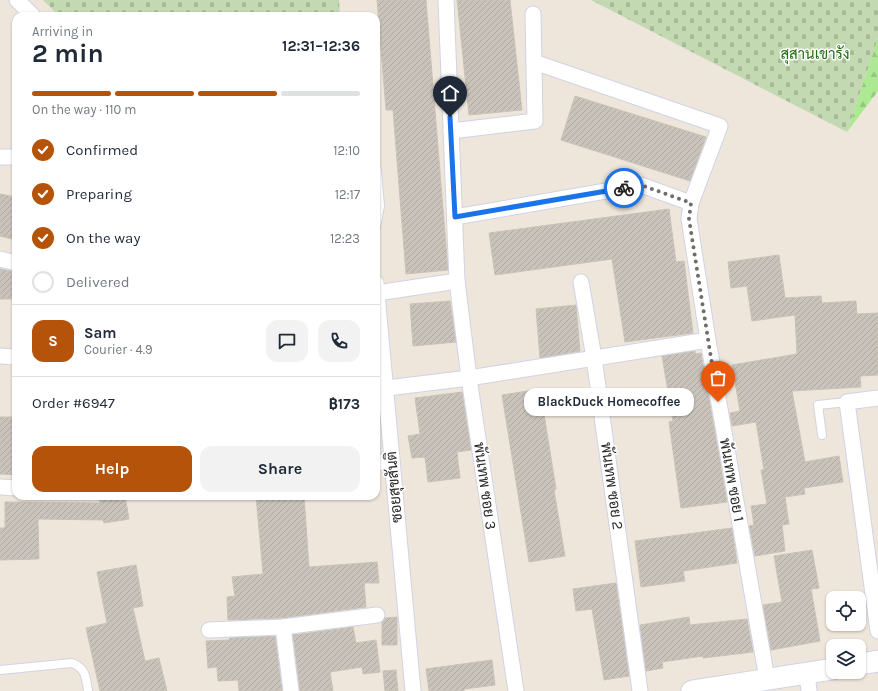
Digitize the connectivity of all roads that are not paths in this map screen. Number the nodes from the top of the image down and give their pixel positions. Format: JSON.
{"nodes":[{"id":1,"x":17,"y":0,"type":"edge"},
{"id":2,"x":446,"y":0,"type":"edge"},
{"id":3,"x":29,"y":12,"type":"edge"},
{"id":4,"x":533,"y":14,"type":"dead end"},
{"id":5,"x":534,"y":62,"type":"junction"},
{"id":6,"x":451,"y":131,"type":"junction"},
{"id":7,"x":0,"y":157,"type":"edge"},
{"id":8,"x":12,"y":157,"type":"edge"},
{"id":9,"x":691,"y":203,"type":"junction"},
{"id":10,"x":455,"y":217,"type":"junction"},
{"id":11,"x":0,"y":259,"type":"edge"},
{"id":12,"x":12,"y":262,"type":"edge"},
{"id":13,"x":457,"y":281,"type":"junction"},
{"id":14,"x":581,"y":282,"type":"dead end"},
{"id":15,"x":380,"y":288,"type":"edge"},
{"id":16,"x":380,"y":338,"type":"edge"},
{"id":17,"x":708,"y":340,"type":"junction"},
{"id":18,"x":0,"y":356,"type":"edge"},
{"id":19,"x":12,"y":357,"type":"edge"},
{"id":20,"x":594,"y":358,"type":"junction"},
{"id":21,"x":469,"y":378,"type":"junction"},
{"id":22,"x":387,"y":388,"type":"junction"},
{"id":23,"x":878,"y":398,"type":"edge"},
{"id":24,"x":847,"y":402,"type":"junction"},
{"id":25,"x":822,"y":434,"type":"dead end"},
{"id":26,"x":391,"y":461,"type":"junction"},
{"id":27,"x":380,"y":462,"type":"edge"},
{"id":28,"x":0,"y":487,"type":"edge"},
{"id":29,"x":12,"y":488,"type":"edge"},
{"id":30,"x":377,"y":614,"type":"dead end"},
{"id":31,"x":284,"y":627,"type":"junction"},
{"id":32,"x":209,"y":630,"type":"dead end"},
{"id":33,"x":878,"y":631,"type":"edge"},
{"id":34,"x":878,"y":661,"type":"edge"},
{"id":35,"x":866,"y":663,"type":"edge"},
{"id":36,"x":0,"y":670,"type":"edge"},
{"id":37,"x":826,"y":673,"type":"edge"},
{"id":38,"x":767,"y":679,"type":"junction"},
{"id":39,"x":808,"y":682,"type":"edge"},
{"id":40,"x":722,"y":689,"type":"edge"},
{"id":41,"x":88,"y":691,"type":"edge"},
{"id":42,"x":291,"y":691,"type":"edge"},
{"id":43,"x":413,"y":691,"type":"edge"},
{"id":44,"x":516,"y":691,"type":"edge"},
{"id":45,"x":640,"y":691,"type":"edge"},
{"id":46,"x":692,"y":691,"type":"edge"}],
"edges":[{"from":1,"to":3,"type":"street"},
{"from":2,"to":6,"type":"street","name":"พันเทพ ซอย 3"},
{"from":4,"to":5,"type":"street"},
{"from":5,"to":6,"type":"street"},
{"from":5,"to":9,"type":"street","name":"พันเทพ ซอย 1"},
{"from":6,"to":10,"type":"street","name":"พันเทพ ซอย 3"},
{"from":7,"to":8,"type":"street"},
{"from":9,"to":10,"type":"street"},
{"from":9,"to":17,"type":"street","name":"พันเทพ ซอย 1"},
{"from":10,"to":13,"type":"street","name":"พันเทพ ซอย 3"},
{"from":11,"to":12,"type":"street"},
{"from":13,"to":15,"type":"street"},
{"from":13,"to":21,"type":"street","name":"พันเทพ ซอย 3"},
{"from":14,"to":20,"type":"street","name":"พันเทพ ซอย 2"},
{"from":16,"to":22,"type":"street","name":"ซอยสุขสันติ"},
{"from":17,"to":20,"type":"street"},
{"from":17,"to":38,"type":"street","name":"พันเทพ ซอย 1"},
{"from":18,"to":19,"type":"street"},
{"from":20,"to":21,"type":"street"},
{"from":20,"to":45,"type":"street","name":"พันเทพ ซอย 2"},
{"from":21,"to":22,"type":"street"},
{"from":21,"to":44,"type":"street","name":"พันเทพ ซอย 3"},
{"from":22,"to":26,"type":"street","name":"ซอยสุขสันติ"},
{"from":23,"to":24,"type":"street"},
{"from":24,"to":25,"type":"lane"},
{"from":24,"to":33,"type":"street"},
{"from":26,"to":27,"type":"street"},
{"from":26,"to":43,"type":"street","name":"ซอยสุขสันติ"},
{"from":28,"to":29,"type":"street"},
{"from":30,"to":31,"type":"street"},
{"from":31,"to":32,"type":"street"},
{"from":31,"to":42,"type":"street"},
{"from":34,"to":35,"type":"main road"},
{"from":36,"to":41,"type":"lane"},
{"from":37,"to":39,"type":"main road"},
{"from":38,"to":39,"type":"main road"},
{"from":38,"to":40,"type":"main road"},
{"from":40,"to":46,"type":"main road"}]}
